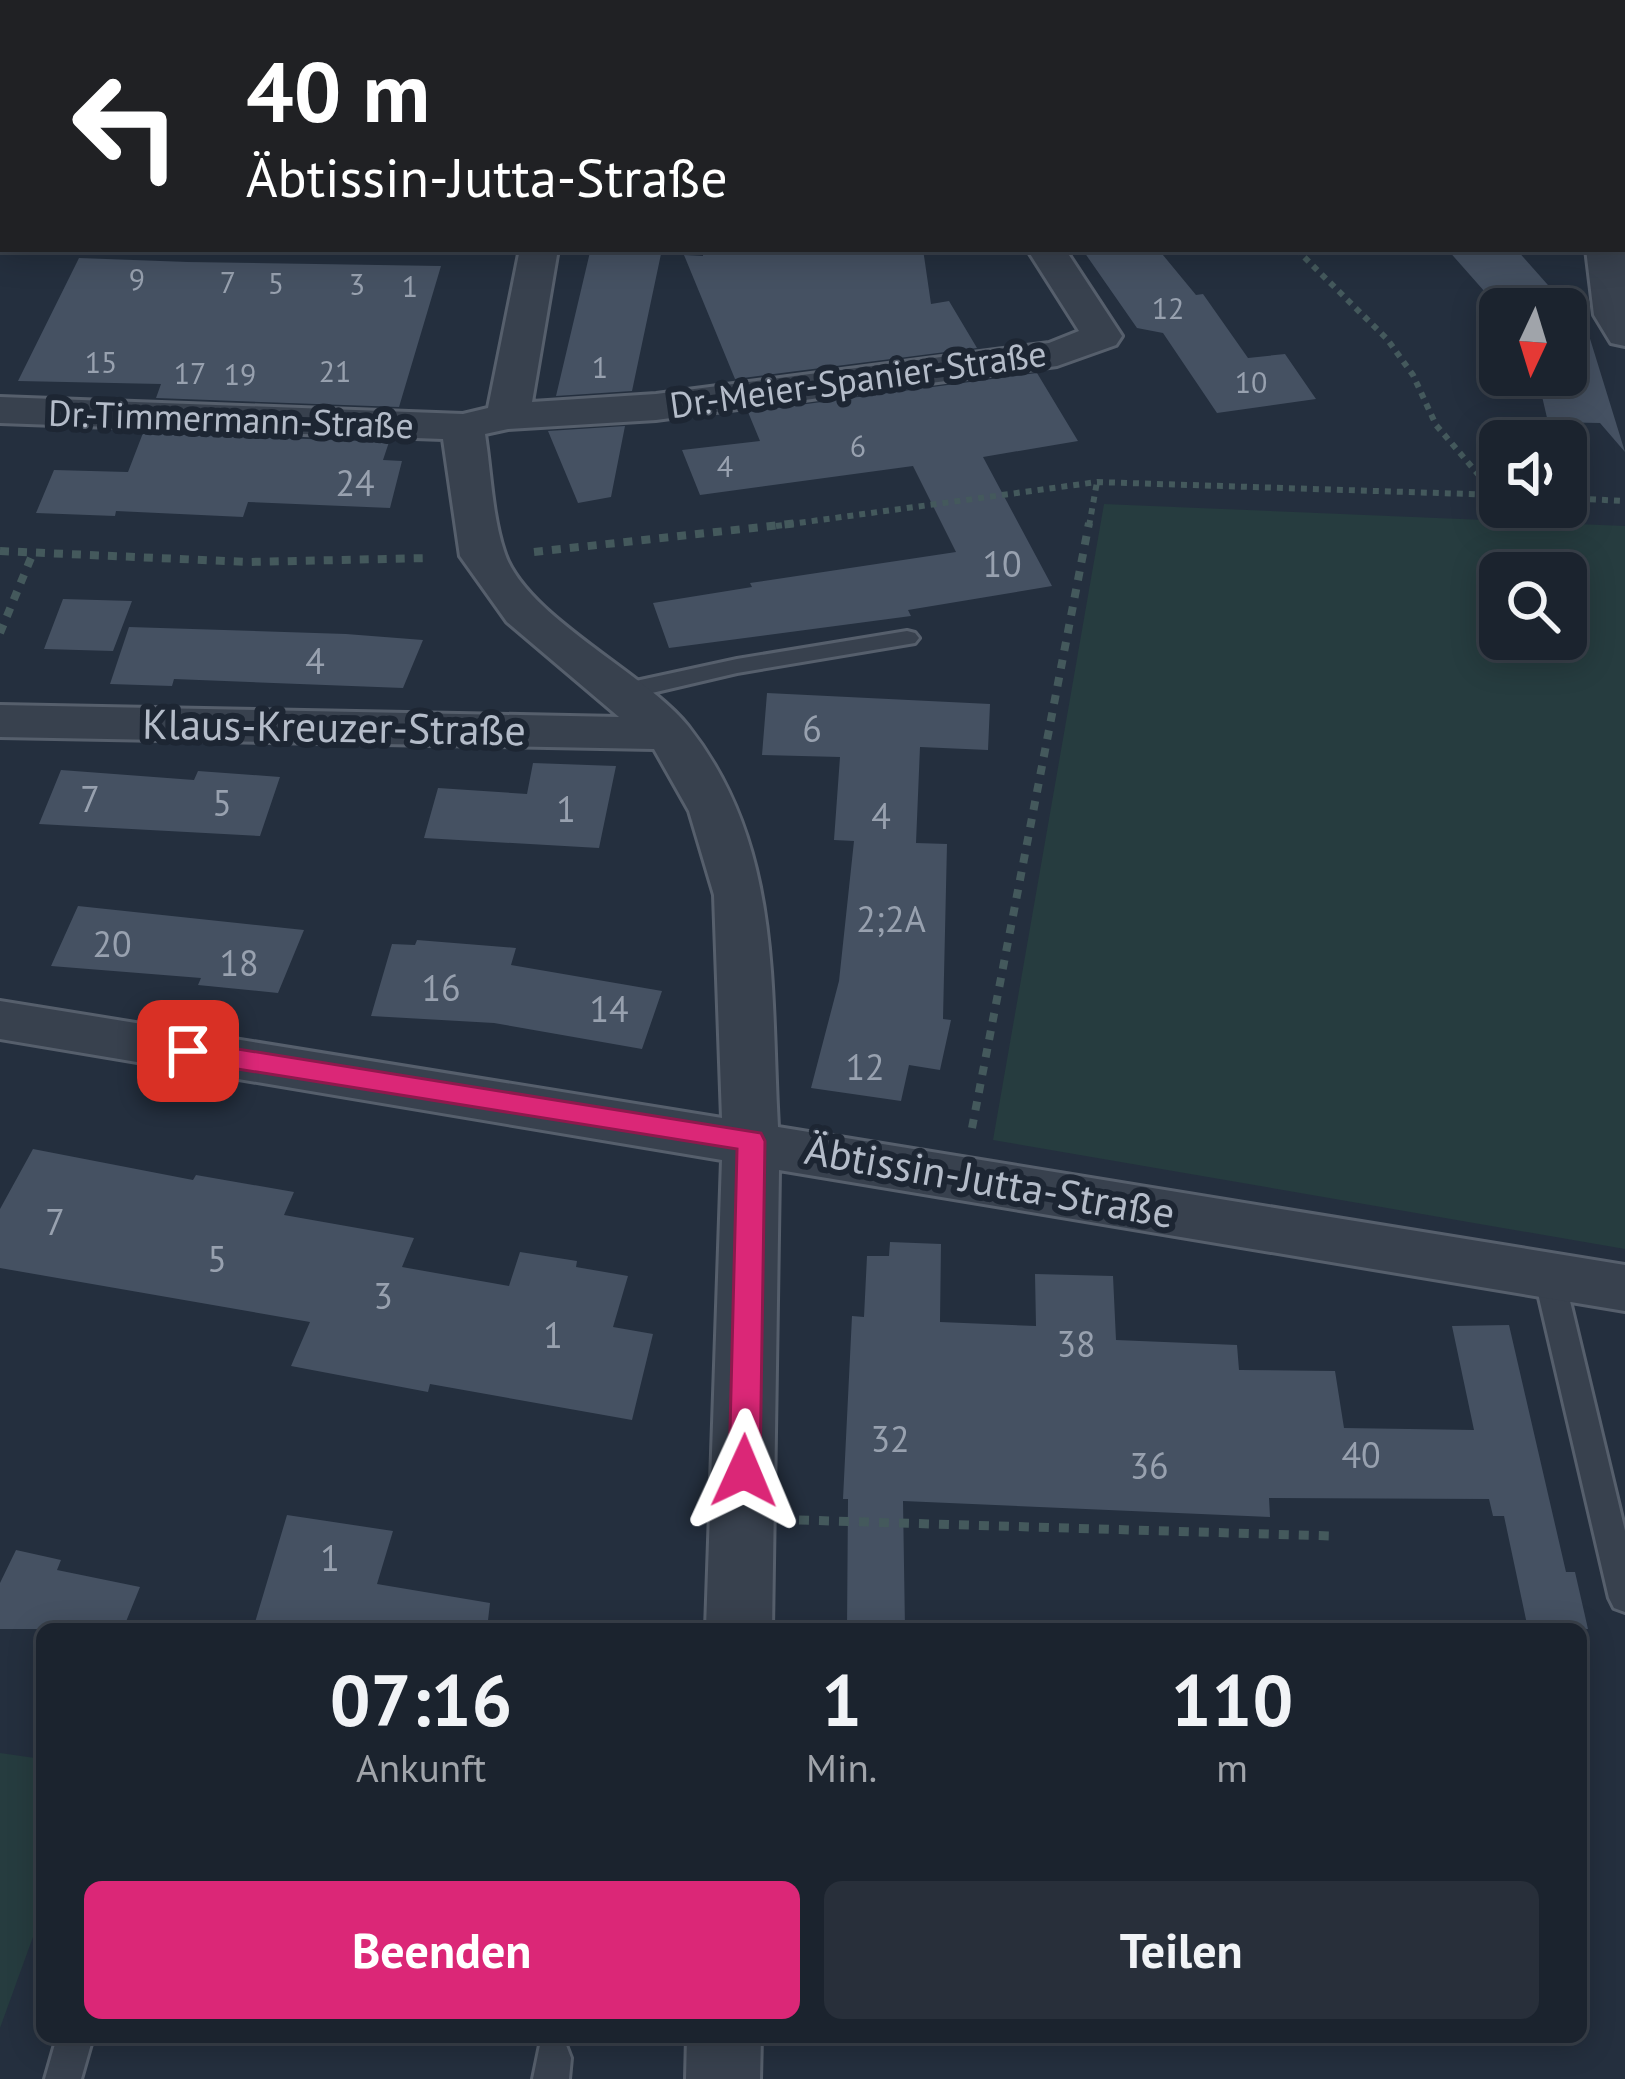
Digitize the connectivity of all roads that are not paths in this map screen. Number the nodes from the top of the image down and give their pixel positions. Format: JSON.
{"nodes":[{"id":1,"x":538,"y":252,"type":"edge"},
{"id":2,"x":1048,"y":252,"type":"edge"},
{"id":3,"x":1605,"y":252,"type":"edge"},
{"id":4,"x":1625,"y":334,"type":"edge"},
{"id":5,"x":0,"y":410,"type":"edge"},
{"id":6,"x":485,"y":421,"type":"junction"},
{"id":7,"x":907,"y":638,"type":"dead end"},
{"id":8,"x":622,"y":692,"type":"junction"},
{"id":9,"x":0,"y":721,"type":"edge"},
{"id":10,"x":669,"y":734,"type":"junction"},
{"id":11,"x":0,"y":1020,"type":"edge"},
{"id":12,"x":751,"y":1141,"type":"junction"},
{"id":13,"x":1549,"y":1276,"type":"junction"},
{"id":14,"x":1625,"y":1288,"type":"edge"},
{"id":15,"x":1625,"y":1598,"type":"edge"},
{"id":16,"x":739,"y":1623,"type":"edge"},
{"id":17,"x":74,"y":2043,"type":"edge"},
{"id":18,"x":724,"y":2043,"type":"edge"},
{"id":19,"x":63,"y":2079,"type":"edge"},
{"id":20,"x":723,"y":2079,"type":"edge"}],
"edges":[{"from":1,"to":6,"type":"street"},
{"from":2,"to":6,"type":"street","name":"Dr.-Meier-Spanier-Straße"},
{"from":3,"to":4,"type":"street"},
{"from":5,"to":6,"type":"street","name":"Dr.-Timmermann-Straße"},
{"from":6,"to":8,"type":"street"},
{"from":7,"to":8,"type":"lane"},
{"from":8,"to":10,"type":"street"},
{"from":9,"to":10,"type":"street","name":"Klaus-Kreuzer-Straße"},
{"from":10,"to":12,"type":"street"},
{"from":11,"to":12,"type":"street","name":"Äbtissin-Jutta-Straße"},
{"from":12,"to":13,"type":"street","name":"Äbtissin-Jutta-Straße"},
{"from":12,"to":16,"type":"street"},
{"from":13,"to":14,"type":"street","name":"Äbtissin-Jutta-Straße"},
{"from":13,"to":15,"type":"lane"},
{"from":17,"to":19,"type":"lane"},
{"from":18,"to":20,"type":"street"}]}
